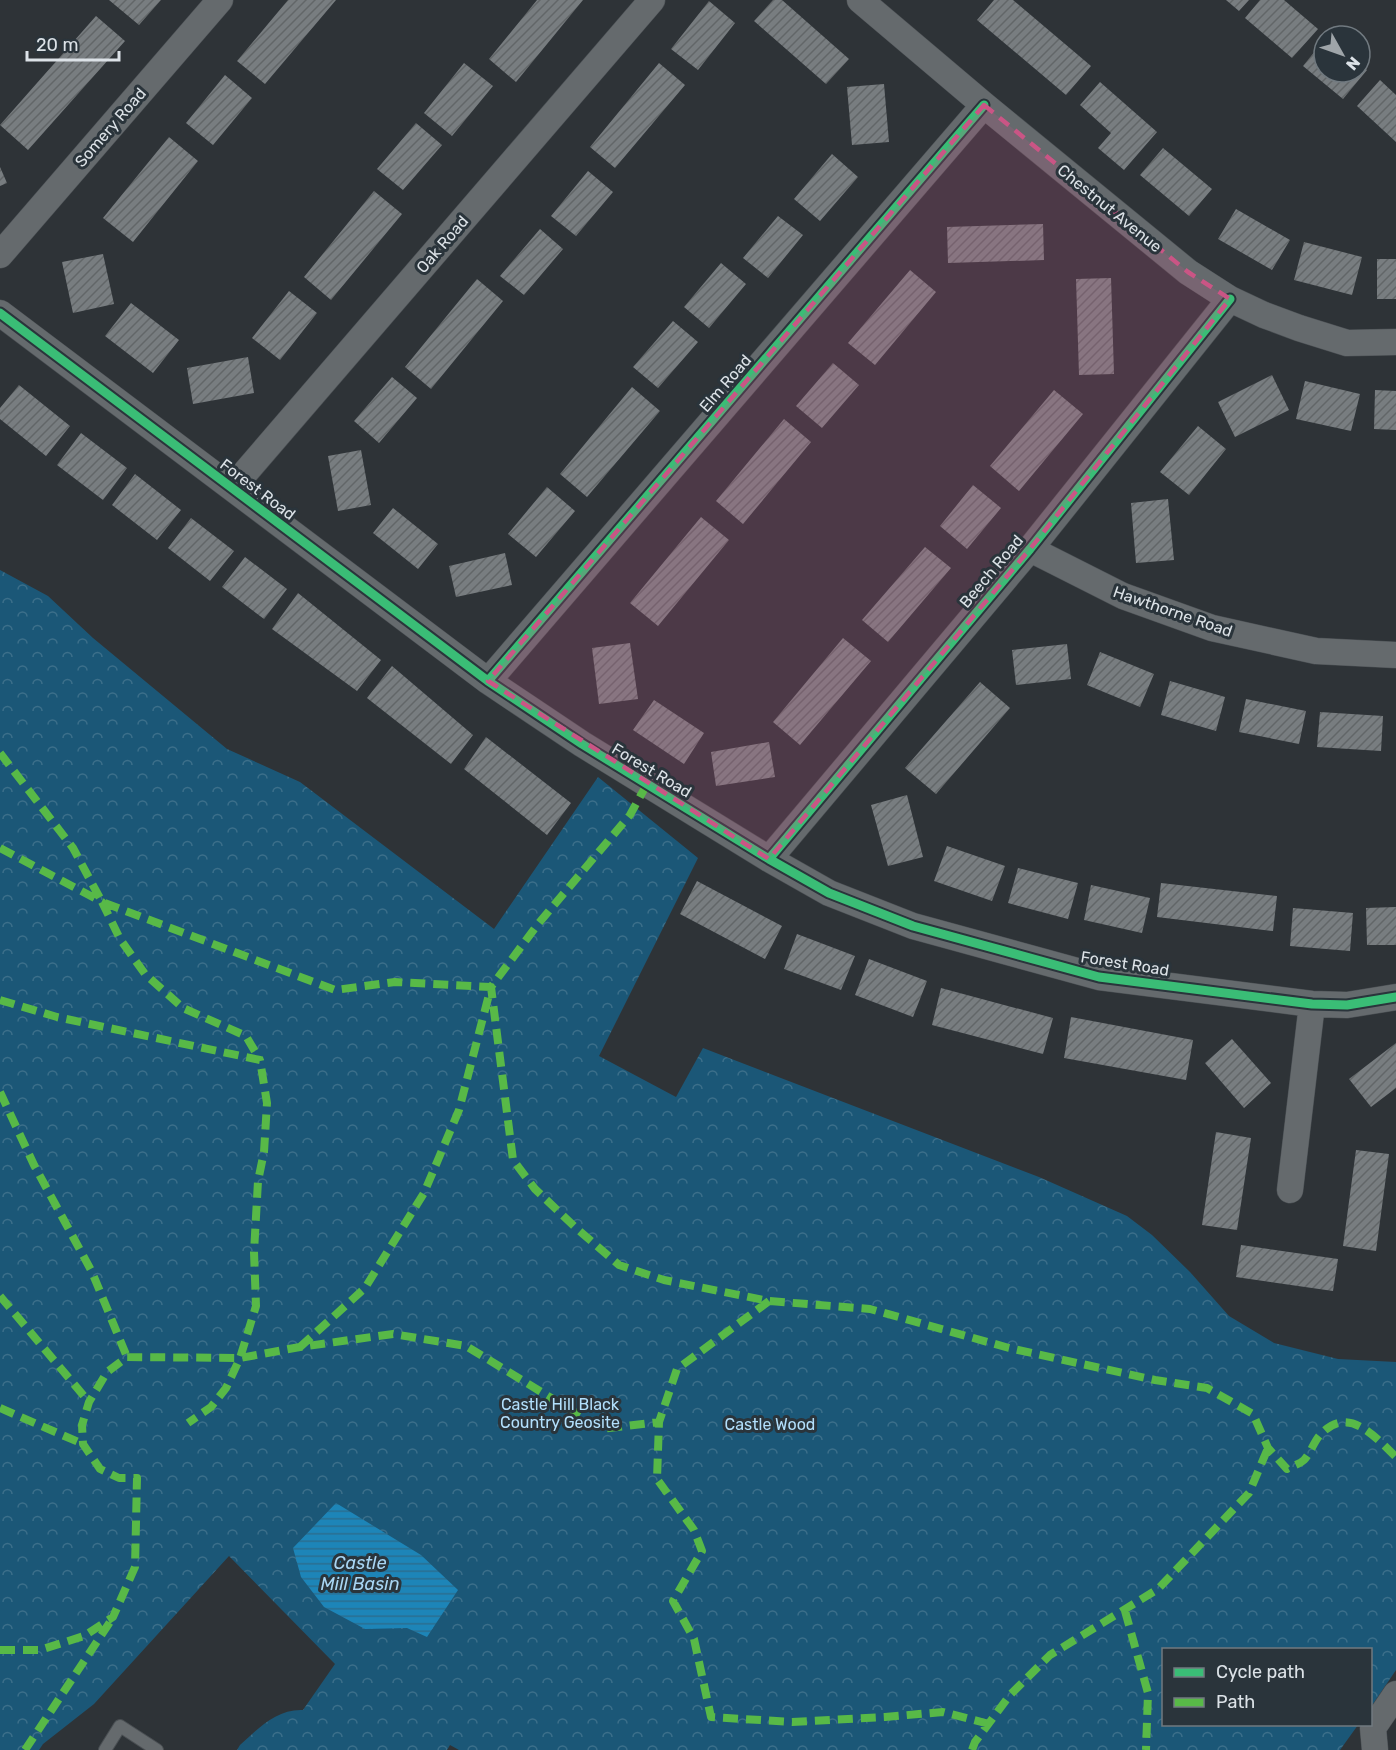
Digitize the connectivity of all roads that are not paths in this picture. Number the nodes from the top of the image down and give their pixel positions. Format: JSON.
{"nodes":[{"id":1,"x":220,"y":0,"type":"edge"},
{"id":2,"x":652,"y":0,"type":"edge"},
{"id":3,"x":860,"y":0,"type":"edge"},
{"id":4,"x":984,"y":105,"type":"junction"},
{"id":5,"x":0,"y":255,"type":"edge"},
{"id":6,"x":1230,"y":298,"type":"junction"},
{"id":7,"x":0,"y":313,"type":"edge"},
{"id":8,"x":1396,"y":342,"type":"edge"},
{"id":9,"x":232,"y":488,"type":"junction"},
{"id":10,"x":1030,"y":549,"type":"junction"},
{"id":11,"x":1396,"y":655,"type":"edge"},
{"id":12,"x":489,"y":681,"type":"junction"},
{"id":13,"x":769,"y":859,"type":"junction"},
{"id":14,"x":1396,"y":997,"type":"edge"},
{"id":15,"x":1312,"y":1004,"type":"junction"},
{"id":16,"x":1290,"y":1190,"type":"dead end"},
{"id":17,"x":1396,"y":1694,"type":"edge"},
{"id":18,"x":1374,"y":1739,"type":"edge"},
{"id":19,"x":105,"y":1750,"type":"edge"},
{"id":20,"x":157,"y":1750,"type":"edge"}],
"edges":[{"from":1,"to":5,"type":"street","name":"Somery Road"},
{"from":2,"to":9,"type":"street","name":"Oak Road"},
{"from":3,"to":4,"type":"street","name":"Chestnut Avenue"},
{"from":4,"to":6,"type":"street","name":"Chestnut Avenue"},
{"from":4,"to":12,"type":"street","name":"Elm Road"},
{"from":6,"to":8,"type":"street","name":"Chestnut Avenue"},
{"from":6,"to":10,"type":"street","name":"Beech Road"},
{"from":7,"to":9,"type":"street","name":"Forest Road"},
{"from":9,"to":12,"type":"street","name":"Forest Road"},
{"from":10,"to":11,"type":"street","name":"Hawthorne Road"},
{"from":10,"to":13,"type":"street","name":"Beech Road"},
{"from":12,"to":13,"type":"street","name":"Forest Road"},
{"from":13,"to":15,"type":"street","name":"Forest Road"},
{"from":14,"to":15,"type":"street","name":"Forest Road"},
{"from":15,"to":16,"type":"street"},
{"from":17,"to":18,"type":"street"},
{"from":19,"to":20,"type":"lane"}]}
